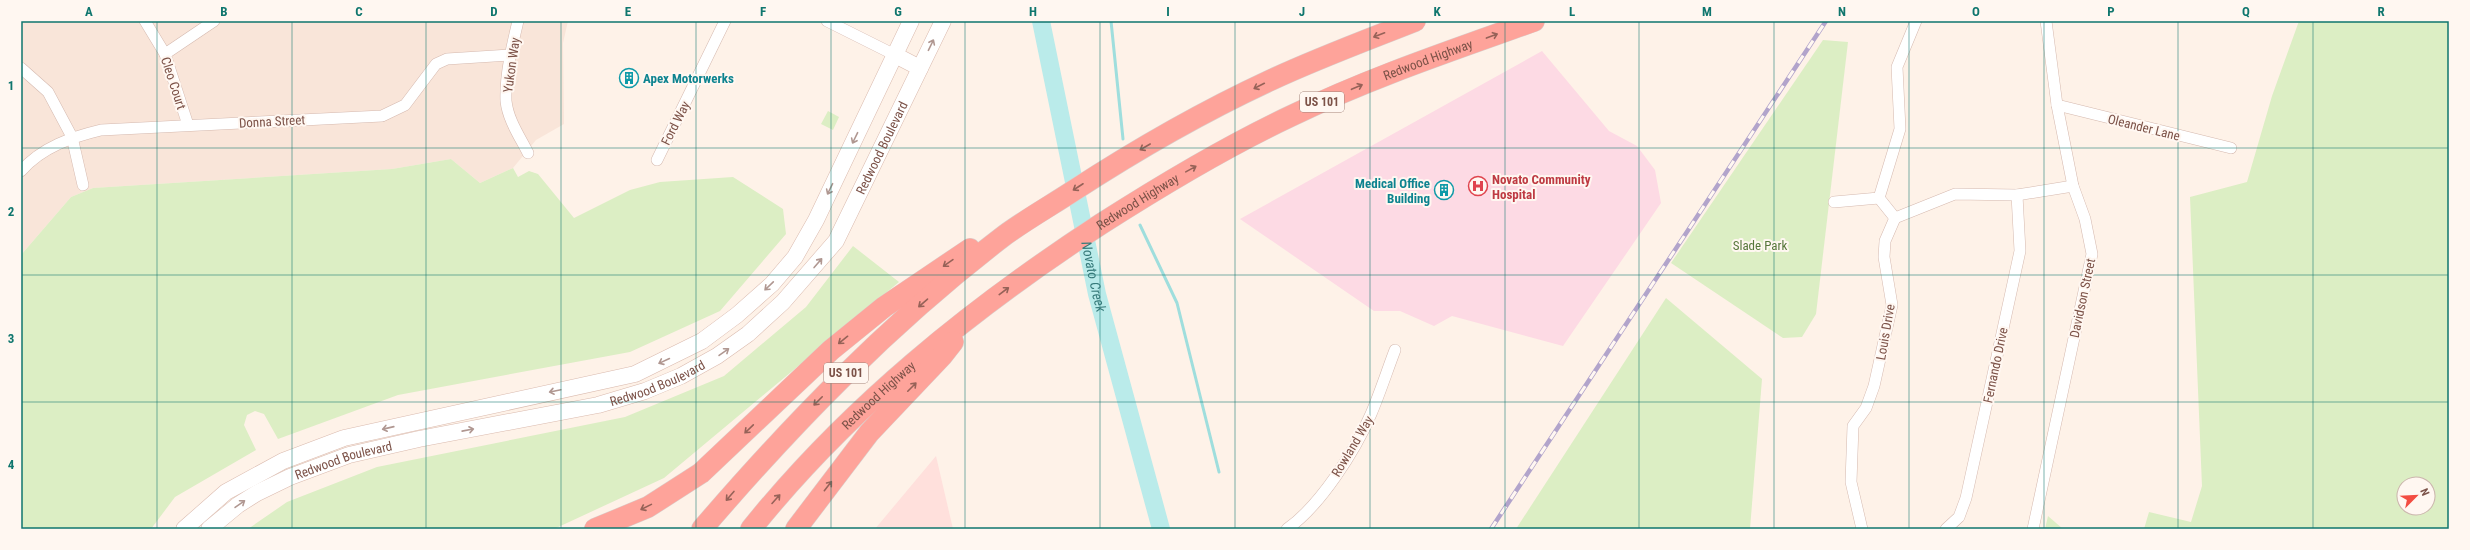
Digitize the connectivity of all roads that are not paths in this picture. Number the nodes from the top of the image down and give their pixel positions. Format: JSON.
{"nodes":[{"id":1,"x":145,"y":21,"type":"edge"},
{"id":2,"x":214,"y":21,"type":"edge"},
{"id":3,"x":518,"y":21,"type":"edge"},
{"id":4,"x":725,"y":21,"type":"edge"},
{"id":5,"x":827,"y":21,"type":"edge"},
{"id":6,"x":911,"y":21,"type":"edge"},
{"id":7,"x":943,"y":21,"type":"edge"},
{"id":8,"x":1415,"y":21,"type":"edge"},
{"id":9,"x":1534,"y":21,"type":"edge"},
{"id":10,"x":1916,"y":21,"type":"edge"},
{"id":11,"x":2046,"y":21,"type":"edge"},
{"id":12,"x":165,"y":54,"type":"junction"},
{"id":13,"x":510,"y":55,"type":"junction"},
{"id":14,"x":895,"y":55,"type":"junction"},
{"id":15,"x":21,"y":68,"type":"edge"},
{"id":16,"x":920,"y":68,"type":"junction"},
{"id":17,"x":2057,"y":105,"type":"junction"},
{"id":18,"x":188,"y":125,"type":"junction"},
{"id":19,"x":72,"y":137,"type":"junction"},
{"id":20,"x":2231,"y":148,"type":"dead end"},
{"id":21,"x":528,"y":153,"type":"dead end"},
{"id":22,"x":657,"y":160,"type":"dead end"},
{"id":23,"x":21,"y":171,"type":"edge"},
{"id":24,"x":83,"y":185,"type":"dead end"},
{"id":25,"x":2073,"y":186,"type":"junction"},
{"id":26,"x":2017,"y":195,"type":"junction"},
{"id":27,"x":1879,"y":198,"type":"junction"},
{"id":28,"x":1834,"y":202,"type":"dead end"},
{"id":29,"x":1895,"y":218,"type":"junction"},
{"id":30,"x":1008,"y":234,"type":"junction"},
{"id":31,"x":973,"y":314,"type":"junction"},
{"id":32,"x":1395,"y":350,"type":"dead end"},
{"id":33,"x":443,"y":416,"type":"junction"},
{"id":34,"x":415,"y":422,"type":"junction"},
{"id":35,"x":447,"y":434,"type":"junction"},
{"id":36,"x":419,"y":439,"type":"junction"},
{"id":37,"x":283,"y":461,"type":"junction"},
{"id":38,"x":290,"y":477,"type":"junction"},
{"id":39,"x":184,"y":529,"type":"edge"},
{"id":40,"x":209,"y":529,"type":"edge"},
{"id":41,"x":595,"y":529,"type":"edge"},
{"id":42,"x":702,"y":529,"type":"edge"},
{"id":43,"x":751,"y":529,"type":"edge"},
{"id":44,"x":796,"y":529,"type":"edge"},
{"id":45,"x":1287,"y":529,"type":"edge"},
{"id":46,"x":1862,"y":529,"type":"edge"},
{"id":47,"x":1947,"y":529,"type":"edge"},
{"id":48,"x":2034,"y":529,"type":"edge"}],
"edges":[{"from":1,"to":12,"type":"street","name":"Cleo Court"},
{"from":2,"to":12,"type":"street"},
{"from":3,"to":13,"type":"street","name":"Yukon Way"},
{"from":4,"to":22,"type":"street","name":"Ford Way"},
{"from":5,"to":14,"type":"street"},
{"from":6,"to":14,"type":"main road","name":"Redwood Boulevard"},
{"from":16,"to":7,"type":"main road","name":"Redwood Boulevard","one_way":true},
{"from":8,"to":30,"type":"highway","number":"US 101","one_way":true},
{"from":31,"to":9,"type":"highway","name":"Redwood Highway","number":"US 101","one_way":true},
{"from":10,"to":27,"type":"street"},
{"from":11,"to":17,"type":"street","name":"Davidson Street"},
{"from":12,"to":18,"type":"street","name":"Cleo Court"},
{"from":13,"to":18,"type":"street","name":"Donna Street"},
{"from":13,"to":21,"type":"street","name":"Yukon Way"},
{"from":14,"to":16,"type":"main road"},
{"from":14,"to":33,"type":"main road","name":"Redwood Boulevard","one_way":true},
{"from":15,"to":19,"type":"street"},
{"from":35,"to":16,"type":"main road","name":"Redwood Boulevard","one_way":true},
{"from":17,"to":20,"type":"street","name":"Oleander Lane"},
{"from":17,"to":25,"type":"street","name":"Davidson Street"},
{"from":18,"to":19,"type":"street","name":"Donna Street"},
{"from":19,"to":23,"type":"street","name":"Donna Street"},
{"from":19,"to":24,"type":"street"},
{"from":25,"to":26,"type":"street"},
{"from":25,"to":48,"type":"street","name":"Davidson Street"},
{"from":26,"to":29,"type":"street"},
{"from":26,"to":47,"type":"street","name":"Fernando Drive"},
{"from":27,"to":28,"type":"street"},
{"from":27,"to":29,"type":"street"},
{"from":29,"to":46,"type":"street","name":"Louis Drive"},
{"from":30,"to":41,"type":"highway","one_way":true},
{"from":30,"to":42,"type":"highway","number":"US 101","one_way":true},
{"from":43,"to":31,"type":"highway","name":"Redwood Highway","number":"US 101","one_way":true},
{"from":44,"to":31,"type":"highway","one_way":true},
{"from":32,"to":45,"type":"street","name":"Rowland Way"},
{"from":33,"to":34,"type":"main road","name":"Redwood Boulevard"},
{"from":33,"to":35,"type":"main road"},
{"from":34,"to":36,"type":"main road"},
{"from":34,"to":37,"type":"main road","name":"Redwood Boulevard","one_way":true},
{"from":35,"to":36,"type":"main road","name":"Redwood Boulevard"},
{"from":36,"to":38,"type":"main road","name":"Redwood Boulevard"},
{"from":37,"to":38,"type":"main road"},
{"from":37,"to":39,"type":"main road","name":"Redwood Boulevard"},
{"from":40,"to":38,"type":"main road","name":"Redwood Boulevard","one_way":true}]}
